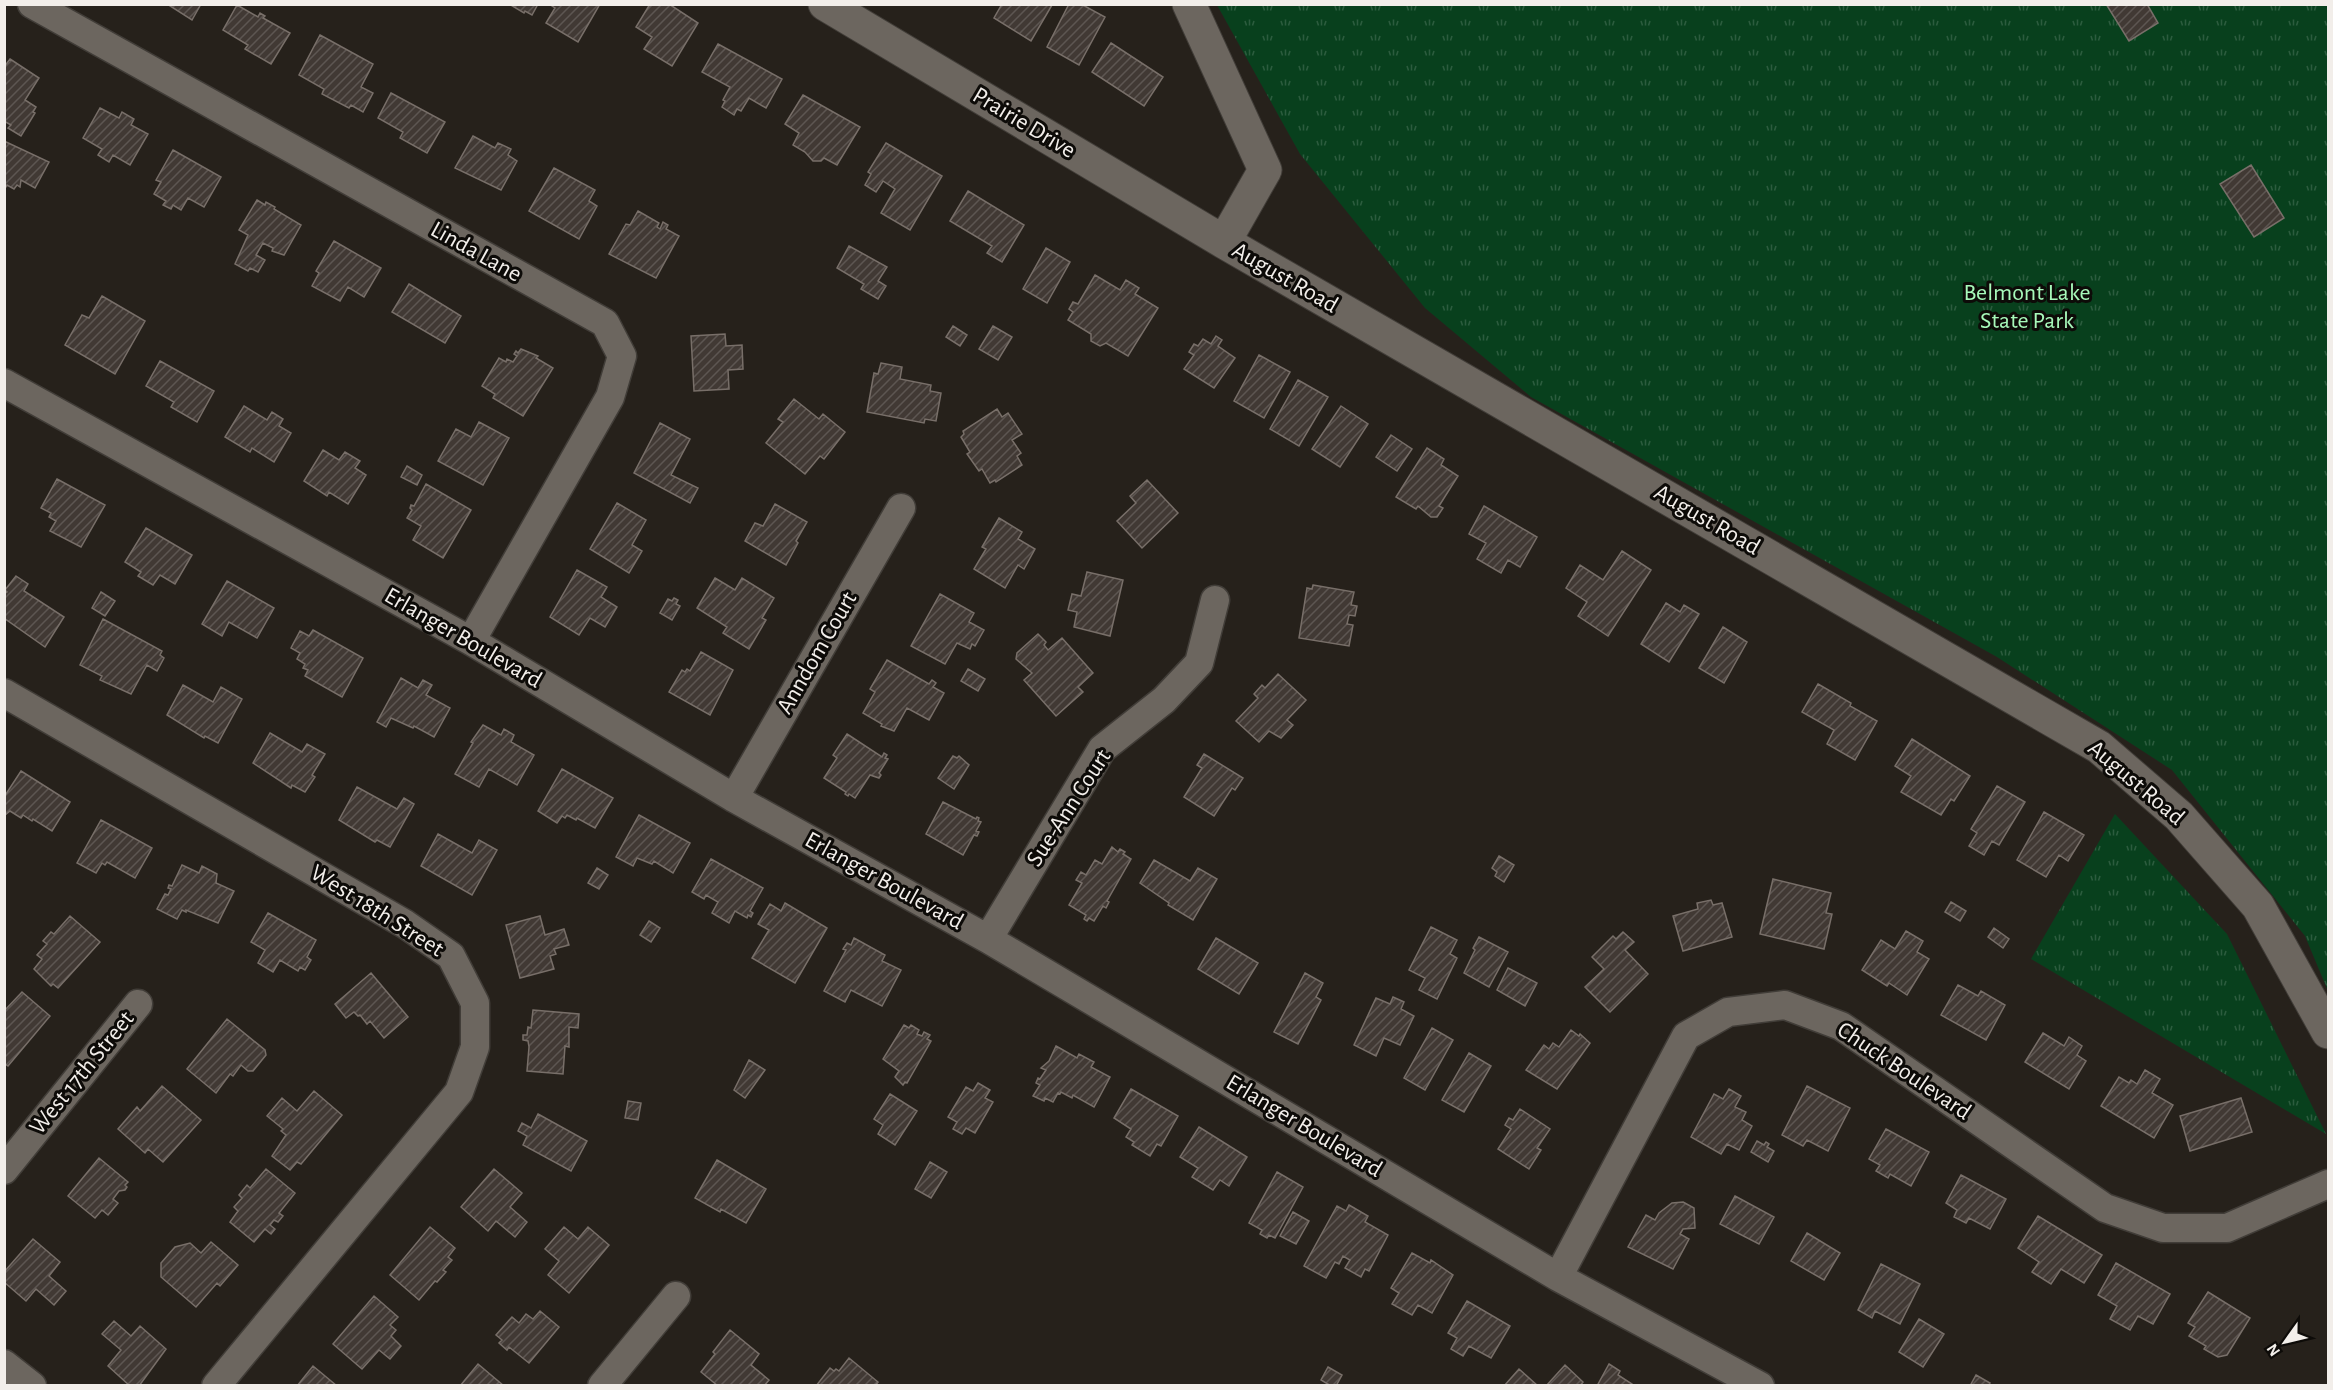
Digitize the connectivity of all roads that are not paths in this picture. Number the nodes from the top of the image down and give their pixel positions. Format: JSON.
{"nodes":[{"id":1,"x":32,"y":4,"type":"edge"},
{"id":2,"x":825,"y":4,"type":"edge"},
{"id":3,"x":1190,"y":4,"type":"edge"},
{"id":4,"x":1224,"y":242,"type":"junction"},
{"id":5,"x":4,"y":383,"type":"edge"},
{"id":6,"x":901,"y":508,"type":"dead end"},
{"id":7,"x":1215,"y":600,"type":"dead end"},
{"id":8,"x":471,"y":641,"type":"junction"},
{"id":9,"x":4,"y":693,"type":"edge"},
{"id":10,"x":734,"y":798,"type":"junction"},
{"id":11,"x":988,"y":939,"type":"junction"},
{"id":12,"x":138,"y":1004,"type":"dead end"},
{"id":13,"x":2328,"y":1032,"type":"edge"},
{"id":14,"x":4,"y":1170,"type":"edge"},
{"id":15,"x":2328,"y":1184,"type":"edge"},
{"id":16,"x":1558,"y":1277,"type":"junction"},
{"id":17,"x":676,"y":1296,"type":"dead end"},
{"id":18,"x":4,"y":1364,"type":"edge"},
{"id":19,"x":32,"y":1386,"type":"edge"},
{"id":20,"x":216,"y":1386,"type":"edge"},
{"id":21,"x":602,"y":1386,"type":"edge"},
{"id":22,"x":1760,"y":1386,"type":"edge"}],
"edges":[{"from":1,"to":8,"type":"street","name":"Linda Lane"},
{"from":2,"to":4,"type":"street","name":"Prairie Drive"},
{"from":3,"to":4,"type":"street","name":"August Road"},
{"from":4,"to":13,"type":"street","name":"August Road"},
{"from":5,"to":8,"type":"street","name":"Erlanger Boulevard"},
{"from":6,"to":10,"type":"street","name":"Anndom Court"},
{"from":7,"to":11,"type":"street","name":"Sue-Ann Court"},
{"from":8,"to":10,"type":"street","name":"Erlanger Boulevard"},
{"from":9,"to":20,"type":"street","name":"West 18th Street"},
{"from":10,"to":11,"type":"street","name":"Erlanger Boulevard"},
{"from":11,"to":16,"type":"street","name":"Erlanger Boulevard"},
{"from":12,"to":14,"type":"street","name":"West 17th Street"},
{"from":15,"to":16,"type":"street","name":"Chuck Boulevard"},
{"from":16,"to":22,"type":"street","name":"Erlanger Boulevard"},
{"from":17,"to":21,"type":"street"},
{"from":18,"to":19,"type":"street"}]}
